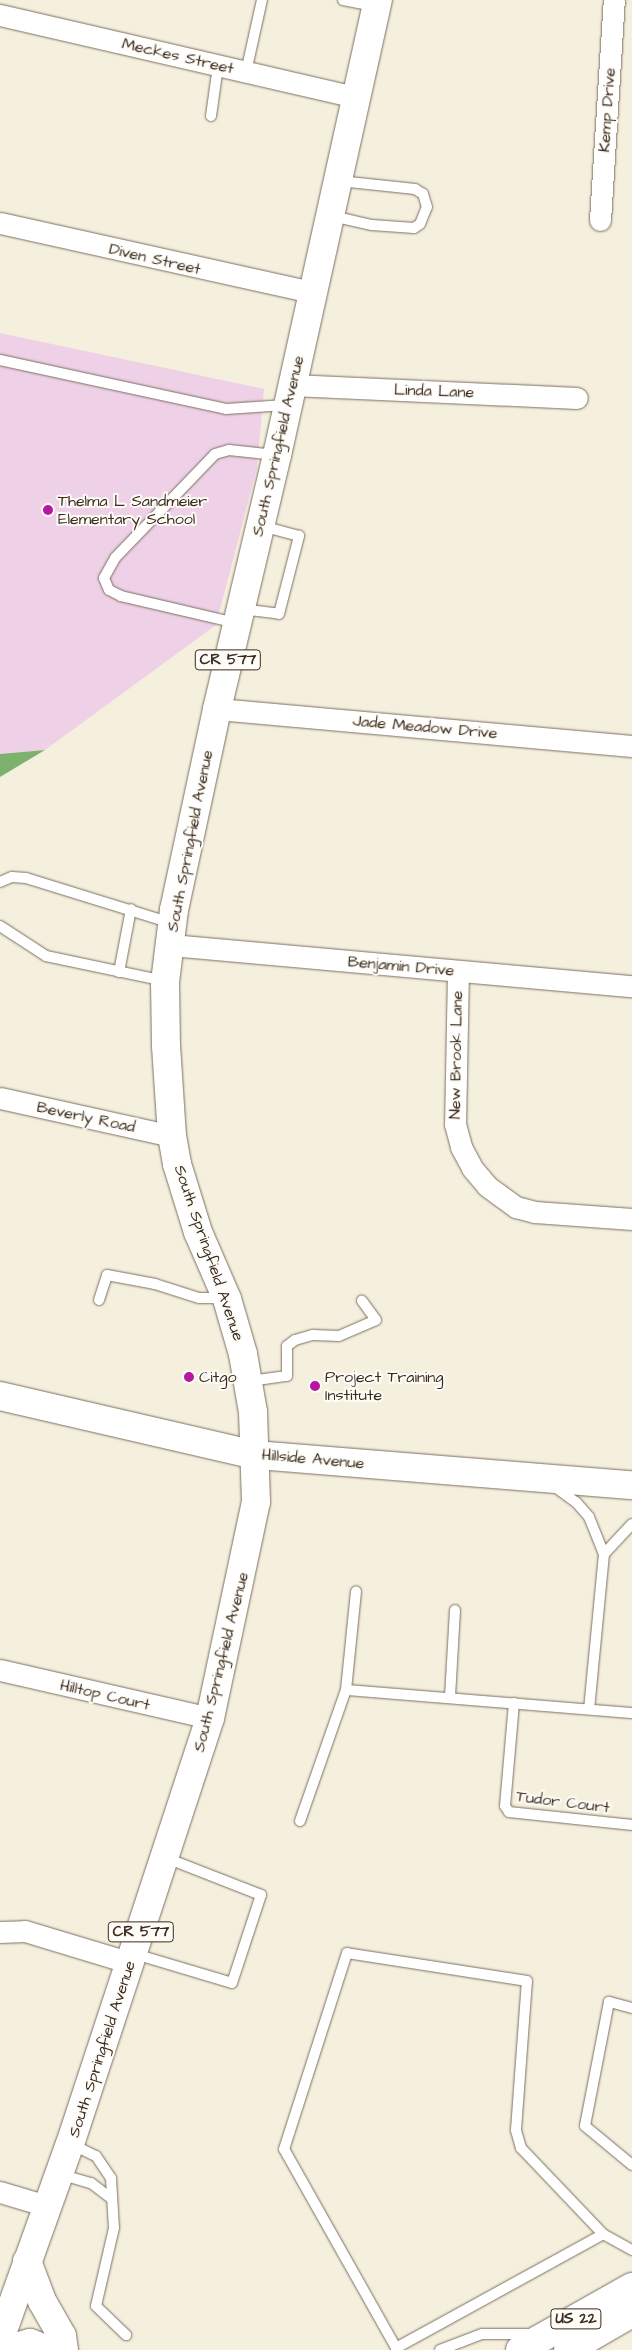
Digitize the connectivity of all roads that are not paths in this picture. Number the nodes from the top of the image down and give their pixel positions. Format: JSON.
{"nodes":[{"id":1,"x":262,"y":0,"type":"edge"},
{"id":2,"x":343,"y":0,"type":"edge"},
{"id":3,"x":614,"y":0,"type":"edge"},
{"id":4,"x":377,"y":3,"type":"edge"},
{"id":5,"x":0,"y":15,"type":"edge"},
{"id":6,"x":218,"y":66,"type":"junction"},
{"id":7,"x":246,"y":72,"type":"junction"},
{"id":8,"x":356,"y":97,"type":"junction"},
{"id":9,"x":211,"y":116,"type":"dead end"},
{"id":10,"x":336,"y":181,"type":"junction"},
{"id":11,"x":328,"y":215,"type":"junction"},
{"id":12,"x":600,"y":220,"type":"dead end"},
{"id":13,"x":0,"y":223,"type":"edge"},
{"id":14,"x":311,"y":292,"type":"junction"},
{"id":15,"x":0,"y":360,"type":"edge"},
{"id":16,"x":290,"y":395,"type":"junction"},
{"id":17,"x":577,"y":398,"type":"dead end"},
{"id":18,"x":277,"y":455,"type":"junction"},
{"id":19,"x":260,"y":526,"type":"junction"},
{"id":20,"x":238,"y":616,"type":"junction"},
{"id":21,"x":217,"y":709,"type":"junction"},
{"id":22,"x":632,"y":746,"type":"edge"},
{"id":23,"x":0,"y":882,"type":"edge"},
{"id":24,"x":131,"y":909,"type":"junction"},
{"id":25,"x":0,"y":926,"type":"edge"},
{"id":26,"x":171,"y":934,"type":"junction"},
{"id":27,"x":119,"y":972,"type":"junction"},
{"id":28,"x":458,"y":972,"type":"junction"},
{"id":29,"x":166,"y":982,"type":"junction"},
{"id":30,"x":632,"y":986,"type":"edge"},
{"id":31,"x":0,"y":1098,"type":"edge"},
{"id":32,"x":172,"y":1136,"type":"junction"},
{"id":33,"x":632,"y":1220,"type":"edge"},
{"id":34,"x":227,"y":1299,"type":"junction"},
{"id":35,"x":98,"y":1300,"type":"dead end"},
{"id":36,"x":362,"y":1301,"type":"dead end"},
{"id":37,"x":249,"y":1381,"type":"junction"},
{"id":38,"x":0,"y":1396,"type":"edge"},
{"id":39,"x":256,"y":1455,"type":"junction"},
{"id":40,"x":542,"y":1478,"type":"junction"},
{"id":41,"x":632,"y":1485,"type":"edge"},
{"id":42,"x":632,"y":1524,"type":"edge"},
{"id":43,"x":604,"y":1554,"type":"junction"},
{"id":44,"x":356,"y":1592,"type":"dead end"},
{"id":45,"x":455,"y":1610,"type":"dead end"},
{"id":46,"x":0,"y":1670,"type":"edge"},
{"id":47,"x":346,"y":1690,"type":"junction"},
{"id":48,"x":450,"y":1697,"type":"junction"},
{"id":49,"x":514,"y":1703,"type":"junction"},
{"id":50,"x":589,"y":1709,"type":"junction"},
{"id":51,"x":632,"y":1713,"type":"edge"},
{"id":52,"x":210,"y":1718,"type":"junction"},
{"id":53,"x":300,"y":1821,"type":"dead end"},
{"id":54,"x":632,"y":1825,"type":"edge"},
{"id":55,"x":166,"y":1858,"type":"junction"},
{"id":56,"x":0,"y":1932,"type":"edge"},
{"id":57,"x":132,"y":1958,"type":"junction"},
{"id":58,"x":632,"y":2008,"type":"edge"},
{"id":59,"x":70,"y":2144,"type":"junction"},
{"id":60,"x":632,"y":2164,"type":"edge"},
{"id":61,"x":59,"y":2174,"type":"junction"},
{"id":62,"x":0,"y":2192,"type":"edge"},
{"id":63,"x":112,"y":2199,"type":"junction"},
{"id":64,"x":47,"y":2206,"type":"junction"},
{"id":65,"x":602,"y":2234,"type":"junction"},
{"id":66,"x":632,"y":2250,"type":"edge"},
{"id":67,"x":27,"y":2261,"type":"junction"},
{"id":68,"x":632,"y":2287,"type":"edge"},
{"id":69,"x":632,"y":2313,"type":"edge"},
{"id":70,"x":126,"y":2335,"type":"dead end"},
{"id":71,"x":0,"y":2338,"type":"edge"},
{"id":72,"x":564,"y":2346,"type":"edge"},
{"id":73,"x":401,"y":2349,"type":"edge"},
{"id":74,"x":5,"y":2350,"type":"edge"},
{"id":75,"x":48,"y":2350,"type":"edge"},
{"id":76,"x":64,"y":2350,"type":"edge"},
{"id":77,"x":440,"y":2350,"type":"edge"},
{"id":78,"x":520,"y":2350,"type":"edge"}],
"edges":[{"from":1,"to":7,"type":"lane"},
{"from":2,"to":4,"type":"lane"},
{"from":3,"to":12,"type":"street","name":"Kemp Drive"},
{"from":4,"to":8,"type":"main road","name":"South Springfield Avenue","number":"CR 577"},
{"from":5,"to":6,"type":"street","name":"Meckes Street"},
{"from":6,"to":7,"type":"street","name":"Meckes Street"},
{"from":6,"to":9,"type":"lane"},
{"from":7,"to":8,"type":"street","name":"Meckes Street"},
{"from":8,"to":10,"type":"main road","name":"South Springfield Avenue","number":"CR 577"},
{"from":10,"to":11,"type":"main road","name":"South Springfield Avenue","number":"CR 577"},
{"from":10,"to":11,"type":"lane"},
{"from":11,"to":14,"type":"main road","name":"South Springfield Avenue","number":"CR 577"},
{"from":13,"to":14,"type":"street","name":"Diven Street"},
{"from":14,"to":16,"type":"main road","name":"South Springfield Avenue","number":"CR 577"},
{"from":15,"to":16,"type":"lane"},
{"from":16,"to":17,"type":"street","name":"Linda Lane"},
{"from":16,"to":18,"type":"main road","name":"South Springfield Avenue","number":"CR 577"},
{"from":18,"to":19,"type":"main road","name":"South Springfield Avenue","number":"CR 577"},
{"from":18,"to":20,"type":"lane"},
{"from":19,"to":20,"type":"main road","name":"South Springfield Avenue","number":"CR 577"},
{"from":19,"to":20,"type":"lane"},
{"from":20,"to":21,"type":"main road","name":"South Springfield Avenue","number":"CR 577"},
{"from":21,"to":22,"type":"street","name":"Jade Meadow Drive"},
{"from":21,"to":26,"type":"main road","name":"South Springfield Avenue","number":"CR 577"},
{"from":23,"to":24,"type":"lane"},
{"from":24,"to":26,"type":"lane"},
{"from":24,"to":27,"type":"lane"},
{"from":25,"to":27,"type":"lane"},
{"from":26,"to":28,"type":"street","name":"Benjamin Drive"},
{"from":26,"to":29,"type":"main road","name":"South Springfield Avenue","number":"CR 577"},
{"from":27,"to":29,"type":"lane"},
{"from":28,"to":30,"type":"street","name":"Benjamin Drive"},
{"from":28,"to":33,"type":"street","name":"New Brook Lane"},
{"from":29,"to":32,"type":"main road","name":"South Springfield Avenue","number":"CR 577"},
{"from":31,"to":32,"type":"street","name":"Beverly Road"},
{"from":32,"to":34,"type":"main road","name":"South Springfield Avenue","number":"CR 577"},
{"from":34,"to":35,"type":"lane"},
{"from":34,"to":37,"type":"main road","name":"South Springfield Avenue","number":"CR 577"},
{"from":36,"to":37,"type":"lane"},
{"from":37,"to":39,"type":"main road","name":"South Springfield Avenue","number":"CR 577"},
{"from":38,"to":39,"type":"main road","name":"Hillside Avenue"},
{"from":39,"to":40,"type":"main road","name":"Hillside Avenue"},
{"from":39,"to":52,"type":"main road","name":"South Springfield Avenue","number":"CR 577"},
{"from":40,"to":41,"type":"main road","name":"Hillside Avenue"},
{"from":40,"to":43,"type":"lane"},
{"from":42,"to":43,"type":"lane"},
{"from":43,"to":50,"type":"lane"},
{"from":44,"to":47,"type":"lane"},
{"from":45,"to":48,"type":"lane"},
{"from":46,"to":52,"type":"street","name":"Hilltop Court"},
{"from":47,"to":48,"type":"lane"},
{"from":47,"to":53,"type":"lane"},
{"from":48,"to":49,"type":"lane"},
{"from":49,"to":50,"type":"lane"},
{"from":49,"to":54,"type":"lane","name":"Tudor Court"},
{"from":50,"to":51,"type":"lane"},
{"from":52,"to":55,"type":"main road","name":"South Springfield Avenue","number":"CR 577"},
{"from":55,"to":57,"type":"main road","name":"South Springfield Avenue","number":"CR 577"},
{"from":55,"to":57,"type":"lane"},
{"from":56,"to":57,"type":"street"},
{"from":57,"to":59,"type":"main road","name":"South Springfield Avenue","number":"CR 577"},
{"from":58,"to":60,"type":"lane"},
{"from":59,"to":61,"type":"main road","name":"South Springfield Avenue","number":"CR 577"},
{"from":59,"to":63,"type":"lane"},
{"from":61,"to":63,"type":"lane"},
{"from":61,"to":64,"type":"main road","name":"South Springfield Avenue","number":"CR 577"},
{"from":62,"to":64,"type":"street"},
{"from":63,"to":70,"type":"lane"},
{"from":64,"to":67,"type":"main road","name":"South Springfield Avenue","number":"CR 577"},
{"from":65,"to":66,"type":"lane"},
{"from":65,"to":73,"type":"lane"},
{"from":65,"to":73,"type":"lane"},
{"from":67,"to":71,"type":"main road","name":"South Springfield Avenue","number":"CR 577"},
{"from":67,"to":76,"type":"main road"},
{"from":68,"to":72,"type":"main road","number":"US 22"},
{"from":69,"to":72,"type":"main road","number":"US 22"},
{"from":72,"to":77,"type":"lane"},
{"from":72,"to":78,"type":"main road","number":"US 22"},
{"from":74,"to":75,"type":"main road"}]}
